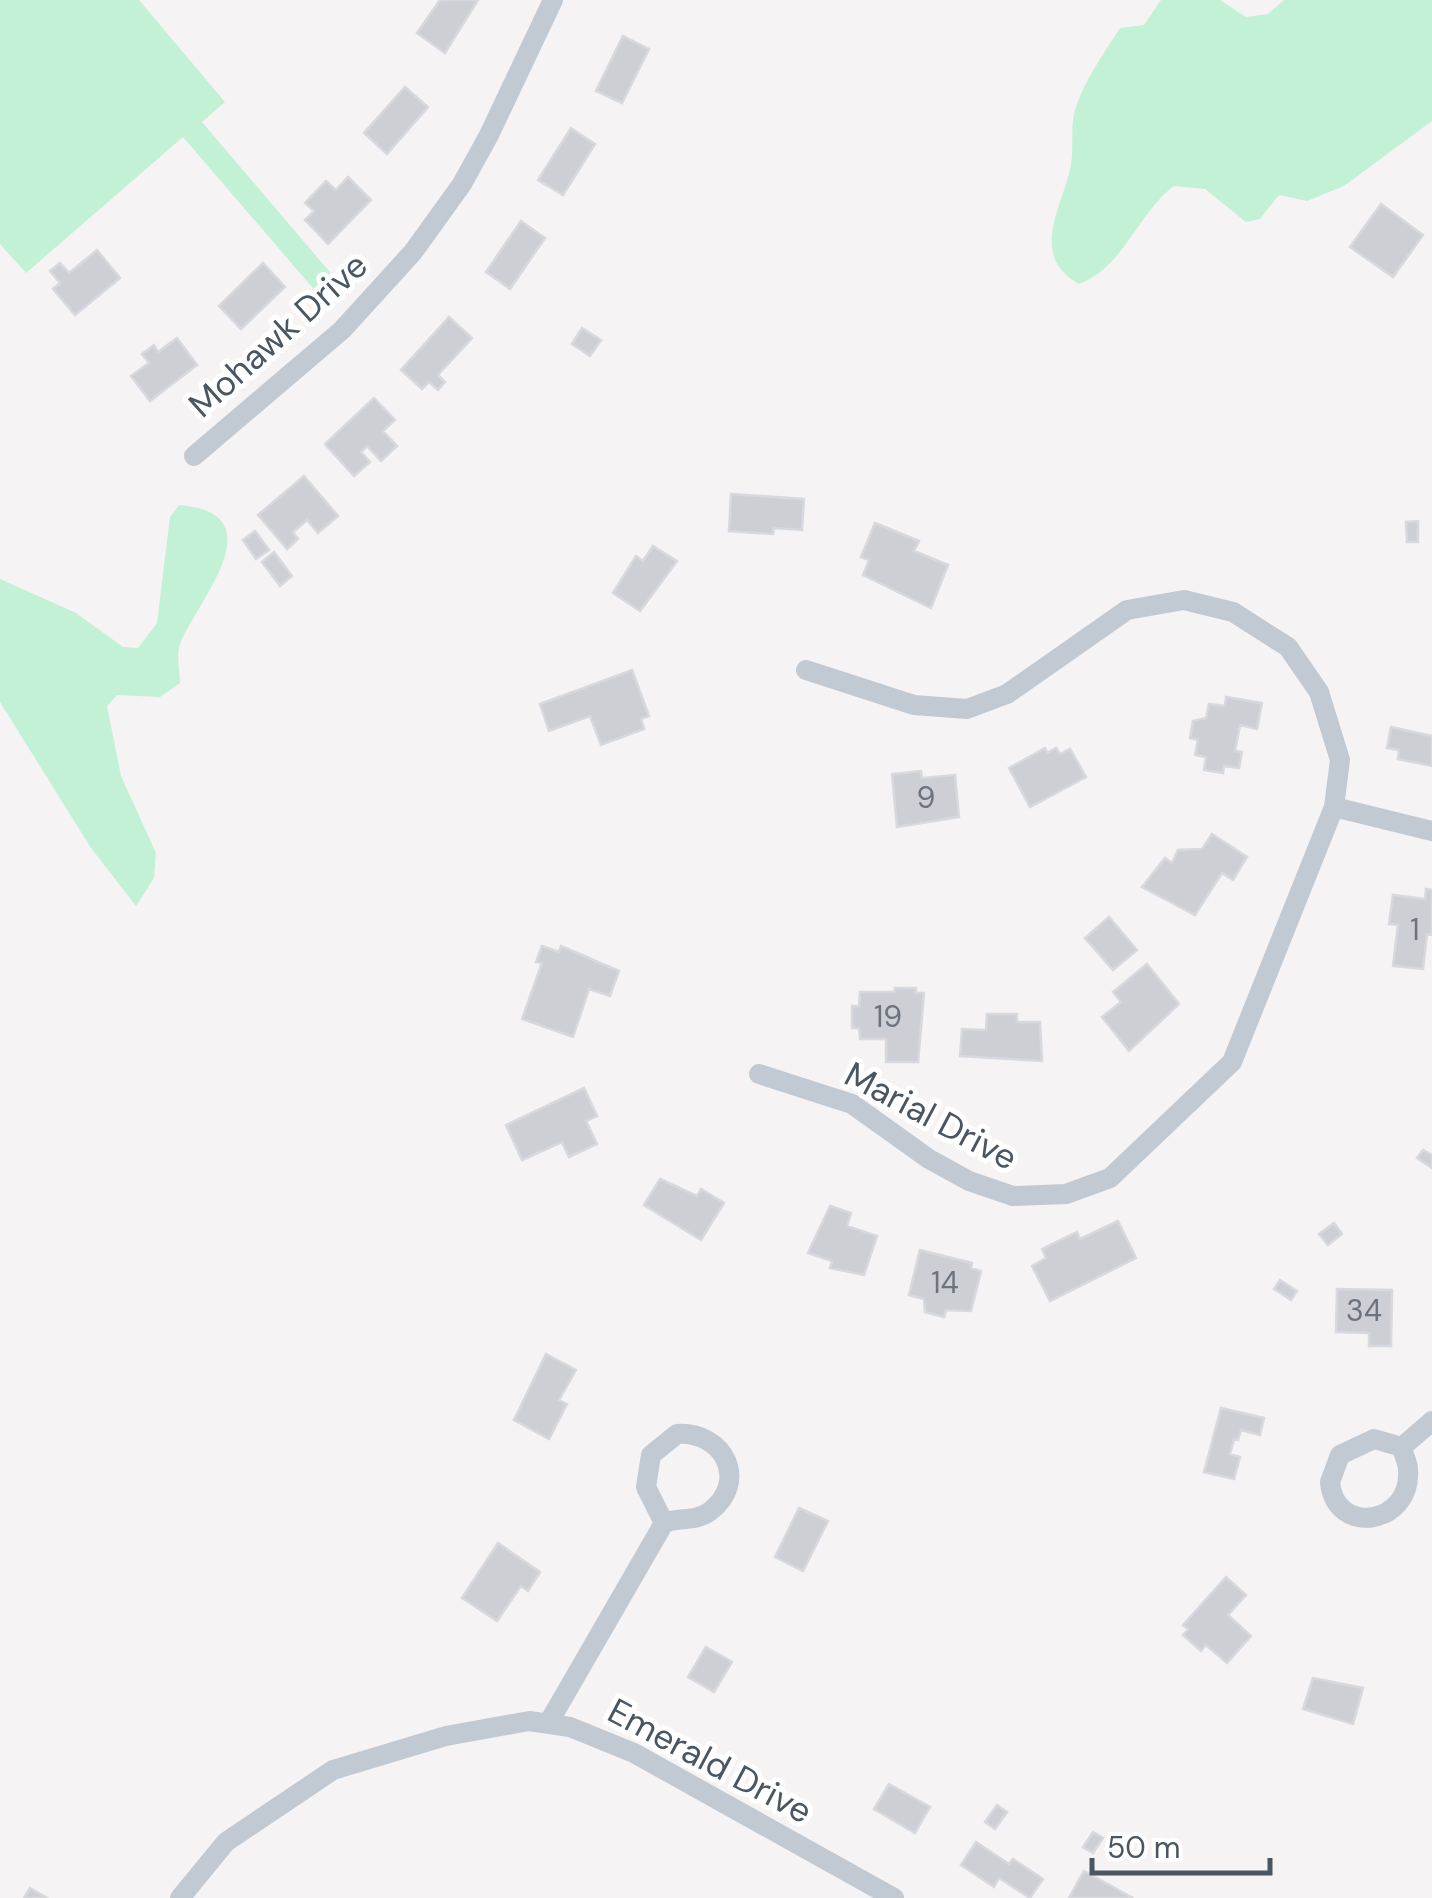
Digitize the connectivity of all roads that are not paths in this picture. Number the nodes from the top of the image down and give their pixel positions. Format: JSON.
{"nodes":[{"id":1,"x":553,"y":0,"type":"edge"},
{"id":2,"x":194,"y":456,"type":"dead end"},
{"id":3,"x":806,"y":670,"type":"dead end"},
{"id":4,"x":1334,"y":806,"type":"junction"},
{"id":5,"x":1432,"y":832,"type":"edge"},
{"id":6,"x":758,"y":1074,"type":"dead end"},
{"id":7,"x":1432,"y":1421,"type":"edge"},
{"id":8,"x":1402,"y":1447,"type":"dead end"},
{"id":9,"x":664,"y":1522,"type":"junction"},
{"id":10,"x":549,"y":1722,"type":"junction"},
{"id":11,"x":180,"y":1898,"type":"edge"},
{"id":12,"x":894,"y":1898,"type":"edge"}],
"edges":[{"from":1,"to":2,"type":"street","name":"Mohawk Drive"},
{"from":3,"to":4,"type":"street","name":"Marial Drive"},
{"from":4,"to":5,"type":"street"},
{"from":4,"to":6,"type":"street","name":"Marial Drive"},
{"from":7,"to":8,"type":"street"},
{"from":9,"to":9,"type":"street"},
{"from":9,"to":10,"type":"street"},
{"from":10,"to":11,"type":"street","name":"Emerald Drive"},
{"from":10,"to":12,"type":"street","name":"Emerald Drive"}]}
